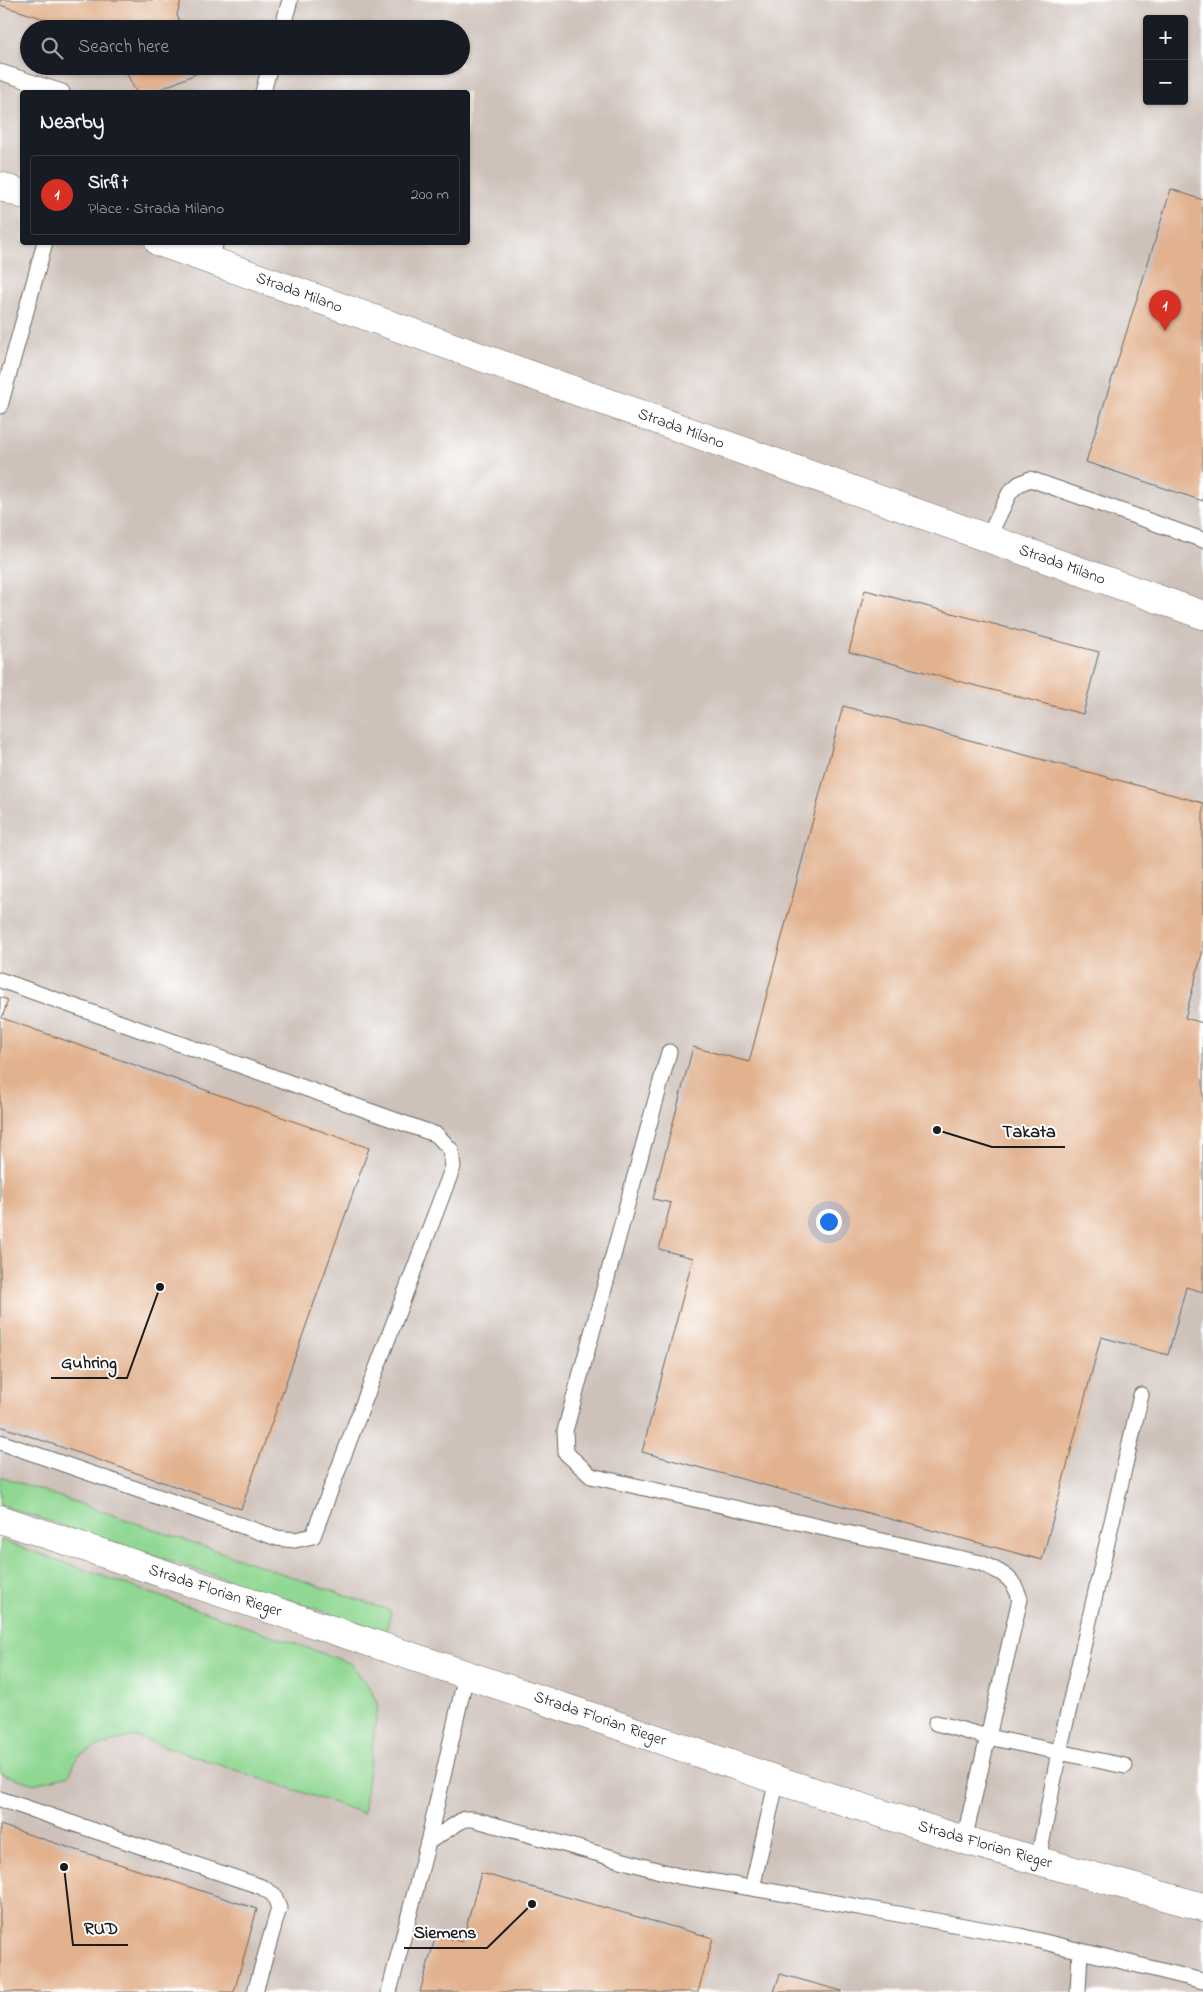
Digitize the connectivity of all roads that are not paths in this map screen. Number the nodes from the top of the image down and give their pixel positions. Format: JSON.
{"nodes":[{"id":1,"x":290,"y":0,"type":"edge"},
{"id":2,"x":284,"y":20,"type":"edge"},
{"id":3,"x":0,"y":72,"type":"edge"},
{"id":4,"x":267,"y":75,"type":"edge"},
{"id":5,"x":56,"y":90,"type":"edge"},
{"id":6,"x":263,"y":90,"type":"edge"},
{"id":7,"x":0,"y":186,"type":"edge"},
{"id":8,"x":20,"y":193,"type":"edge"},
{"id":9,"x":43,"y":245,"type":"edge"},
{"id":10,"x":175,"y":245,"type":"edge"},
{"id":11,"x":213,"y":252,"type":"edge"},
{"id":12,"x":0,"y":406,"type":"edge"},
{"id":13,"x":988,"y":538,"type":"junction"},
{"id":14,"x":1203,"y":540,"type":"edge"},
{"id":15,"x":1203,"y":615,"type":"edge"},
{"id":16,"x":0,"y":980,"type":"edge"},
{"id":17,"x":669,"y":1052,"type":"dead end"},
{"id":18,"x":1141,"y":1395,"type":"dead end"},
{"id":19,"x":0,"y":1442,"type":"edge"},
{"id":20,"x":0,"y":1519,"type":"edge"},
{"id":21,"x":466,"y":1674,"type":"junction"},
{"id":22,"x":936,"y":1723,"type":"dead end"},
{"id":23,"x":988,"y":1737,"type":"junction"},
{"id":24,"x":1060,"y":1752,"type":"junction"},
{"id":25,"x":1124,"y":1766,"type":"dead end"},
{"id":26,"x":777,"y":1780,"type":"junction"},
{"id":27,"x":0,"y":1799,"type":"edge"},
{"id":28,"x":964,"y":1840,"type":"junction"},
{"id":29,"x":428,"y":1842,"type":"junction"},
{"id":30,"x":1038,"y":1861,"type":"junction"},
{"id":31,"x":752,"y":1888,"type":"junction"},
{"id":32,"x":1203,"y":1907,"type":"edge"},
{"id":33,"x":1080,"y":1950,"type":"junction"},
{"id":34,"x":1203,"y":1981,"type":"edge"},
{"id":35,"x":1203,"y":1985,"type":"edge"},
{"id":36,"x":255,"y":1992,"type":"edge"},
{"id":37,"x":388,"y":1992,"type":"edge"},
{"id":38,"x":1078,"y":1992,"type":"edge"},
{"id":39,"x":1201,"y":1992,"type":"edge"}],
"edges":[{"from":1,"to":2,"type":"lane"},
{"from":3,"to":5,"type":"lane"},
{"from":4,"to":6,"type":"lane"},
{"from":7,"to":8,"type":"street"},
{"from":9,"to":12,"type":"lane"},
{"from":10,"to":11,"type":"street","name":"Strada Milano"},
{"from":11,"to":13,"type":"street","name":"Strada Milano"},
{"from":13,"to":14,"type":"lane"},
{"from":13,"to":15,"type":"street","name":"Strada Milano"},
{"from":16,"to":19,"type":"lane"},
{"from":17,"to":23,"type":"lane"},
{"from":18,"to":24,"type":"lane"},
{"from":20,"to":21,"type":"street","name":"Strada Florian Rieger"},
{"from":21,"to":26,"type":"street","name":"Strada Florian Rieger"},
{"from":21,"to":29,"type":"lane"},
{"from":22,"to":23,"type":"lane"},
{"from":23,"to":24,"type":"lane"},
{"from":23,"to":28,"type":"lane"},
{"from":24,"to":25,"type":"lane"},
{"from":24,"to":30,"type":"lane"},
{"from":26,"to":28,"type":"street","name":"Strada Florian Rieger"},
{"from":26,"to":31,"type":"lane"},
{"from":27,"to":36,"type":"lane"},
{"from":28,"to":30,"type":"street","name":"Strada Florian Rieger"},
{"from":29,"to":31,"type":"lane"},
{"from":29,"to":37,"type":"lane"},
{"from":30,"to":32,"type":"street","name":"Strada Florian Rieger"},
{"from":31,"to":33,"type":"lane"},
{"from":33,"to":34,"type":"lane"},
{"from":33,"to":38,"type":"lane"},
{"from":35,"to":39,"type":"lane"}]}
